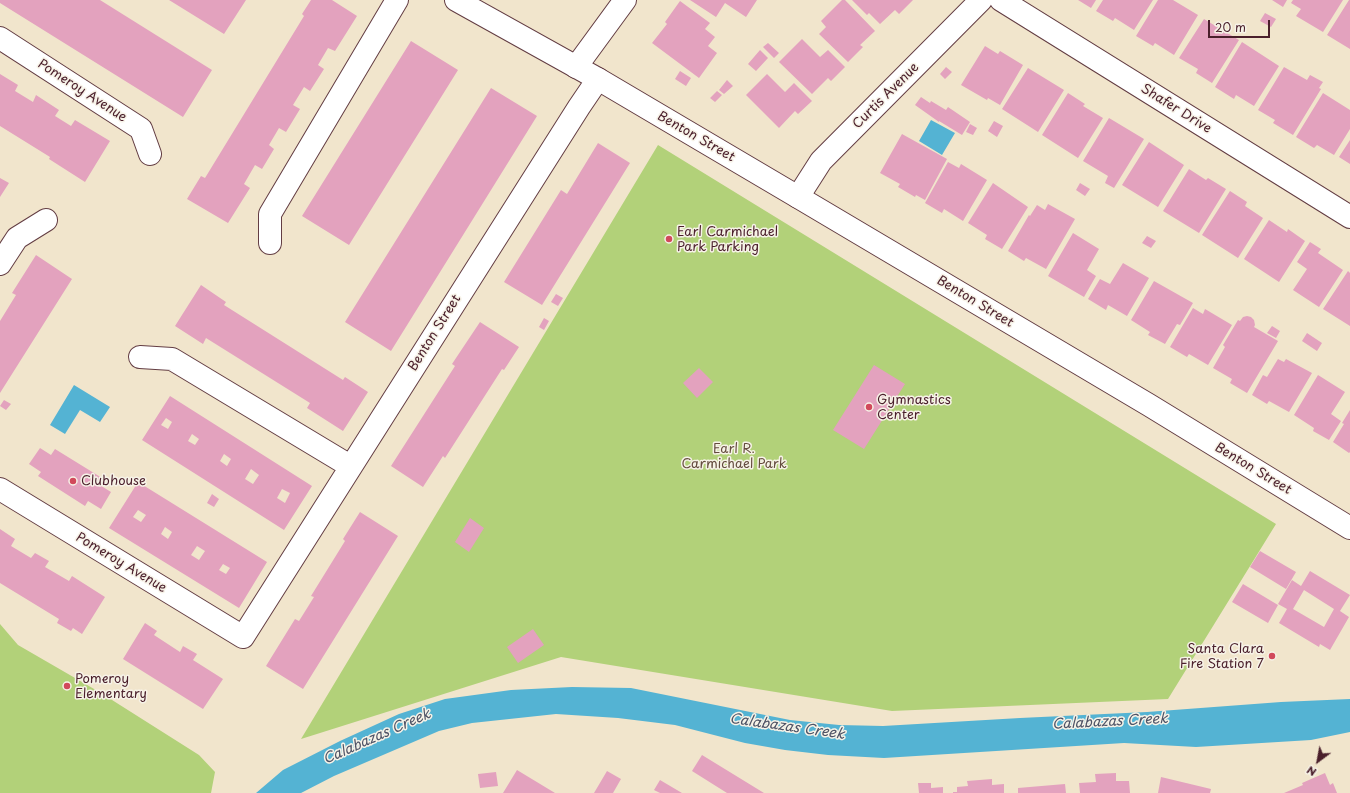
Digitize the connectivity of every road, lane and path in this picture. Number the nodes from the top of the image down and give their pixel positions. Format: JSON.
{"nodes":[{"id":1,"x":397,"y":0,"type":"edge"},
{"id":2,"x":456,"y":0,"type":"edge"},
{"id":3,"x":625,"y":0,"type":"edge"},
{"id":4,"x":981,"y":0,"type":"edge"},
{"id":5,"x":1001,"y":0,"type":"edge"},
{"id":6,"x":0,"y":38,"type":"edge"},
{"id":7,"x":576,"y":67,"type":"junction"},
{"id":8,"x":598,"y":79,"type":"junction"},
{"id":9,"x":150,"y":154,"type":"dead end"},
{"id":10,"x":798,"y":197,"type":"junction"},
{"id":11,"x":1350,"y":217,"type":"edge"},
{"id":12,"x":46,"y":220,"type":"dead end"},
{"id":13,"x":270,"y":243,"type":"dead end"},
{"id":14,"x":0,"y":264,"type":"edge"},
{"id":15,"x":140,"y":357,"type":"dead end"},
{"id":16,"x":350,"y":466,"type":"junction"},
{"id":17,"x":0,"y":489,"type":"edge"},
{"id":18,"x":1350,"y":528,"type":"edge"},
{"id":19,"x":243,"y":637,"type":"joint"}],
"edges":[{"from":1,"to":13,"type":"street"},
{"from":2,"to":7,"type":"street","name":"Benton Street"},
{"from":3,"to":7,"type":"street"},
{"from":4,"to":10,"type":"street","name":"Curtis Avenue"},
{"from":5,"to":11,"type":"street","name":"Shafer Drive"},
{"from":6,"to":9,"type":"street","name":"Pomeroy Avenue"},
{"from":7,"to":8,"type":"street","name":"Benton Street"},
{"from":8,"to":10,"type":"street","name":"Benton Street"},
{"from":8,"to":16,"type":"street","name":"Benton Street"},
{"from":10,"to":18,"type":"street","name":"Benton Street"},
{"from":12,"to":14,"type":"street"},
{"from":15,"to":16,"type":"street"},
{"from":16,"to":19,"type":"street","name":"Benton Street"},
{"from":17,"to":19,"type":"street","name":"Pomeroy Avenue"}]}
